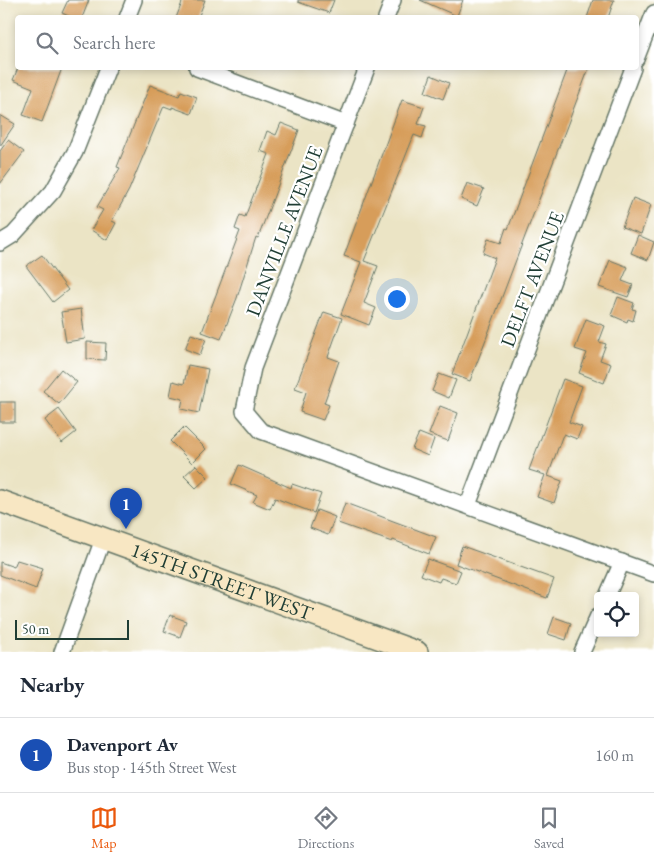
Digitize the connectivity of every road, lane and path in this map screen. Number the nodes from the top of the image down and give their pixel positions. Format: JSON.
{"nodes":[{"id":1,"x":134,"y":0,"type":"edge"},
{"id":2,"x":393,"y":0,"type":"edge"},
{"id":3,"x":654,"y":13,"type":"edge"},
{"id":4,"x":128,"y":15,"type":"edge"},
{"id":5,"x":387,"y":15,"type":"edge"},
{"id":6,"x":639,"y":51,"type":"edge"},
{"id":7,"x":107,"y":70,"type":"edge"},
{"id":8,"x":202,"y":70,"type":"edge"},
{"id":9,"x":366,"y":70,"type":"edge"},
{"id":10,"x":632,"y":70,"type":"edge"},
{"id":11,"x":346,"y":124,"type":"junction"},
{"id":12,"x":0,"y":243,"type":"edge"},
{"id":13,"x":0,"y":501,"type":"edge"},
{"id":14,"x":468,"y":505,"type":"junction"},
{"id":15,"x":103,"y":539,"type":"junction"},
{"id":16,"x":622,"y":562,"type":"junction"},
{"id":17,"x":654,"y":574,"type":"edge"},
{"id":18,"x":609,"y":592,"type":"edge"},
{"id":19,"x":594,"y":625,"type":"edge"},
{"id":20,"x":62,"y":652,"type":"edge"},
{"id":21,"x":417,"y":652,"type":"edge"},
{"id":22,"x":582,"y":652,"type":"edge"}],
"edges":[{"from":1,"to":4,"type":"street"},
{"from":2,"to":5,"type":"street"},
{"from":3,"to":6,"type":"street"},
{"from":7,"to":12,"type":"street"},
{"from":8,"to":11,"type":"street"},
{"from":9,"to":11,"type":"street","name":"DANVILLE AVENUE"},
{"from":10,"to":14,"type":"street","name":"DELFT AVENUE"},
{"from":11,"to":14,"type":"street","name":"DANVILLE AVENUE"},
{"from":13,"to":15,"type":"street","name":"145TH STREET WEST"},
{"from":14,"to":16,"type":"street"},
{"from":15,"to":20,"type":"street"},
{"from":15,"to":21,"type":"street","name":"145TH STREET WEST"},
{"from":16,"to":17,"type":"street"},
{"from":16,"to":18,"type":"street"},
{"from":19,"to":22,"type":"street"}]}
